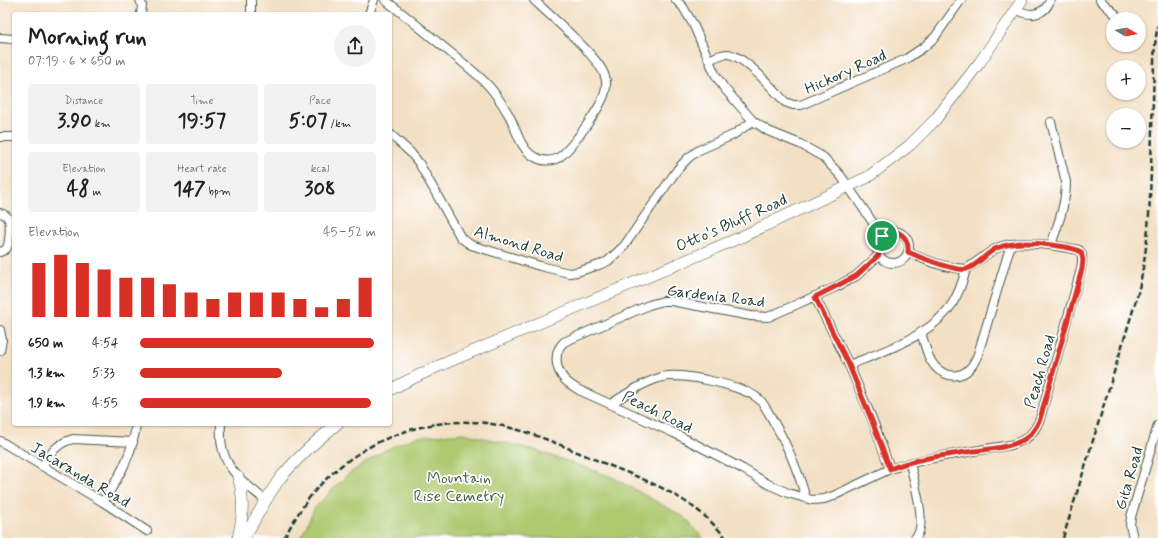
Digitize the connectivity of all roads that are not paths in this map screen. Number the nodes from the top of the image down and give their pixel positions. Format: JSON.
{"nodes":[{"id":1,"x":140,"y":0,"type":"edge"},
{"id":2,"x":251,"y":0,"type":"edge"},
{"id":3,"x":374,"y":0,"type":"edge"},
{"id":4,"x":385,"y":0,"type":"edge"},
{"id":5,"x":534,"y":0,"type":"edge"},
{"id":6,"x":676,"y":0,"type":"edge"},
{"id":7,"x":961,"y":0,"type":"edge"},
{"id":8,"x":1050,"y":0,"type":"edge"},
{"id":9,"x":1100,"y":0,"type":"edge"},
{"id":10,"x":1019,"y":4,"type":"edge"},
{"id":11,"x":141,"y":12,"type":"edge"},
{"id":12,"x":251,"y":12,"type":"edge"},
{"id":13,"x":370,"y":12,"type":"edge"},
{"id":14,"x":1113,"y":12,"type":"edge"},
{"id":15,"x":0,"y":38,"type":"edge"},
{"id":16,"x":12,"y":39,"type":"edge"},
{"id":17,"x":709,"y":60,"type":"junction"},
{"id":18,"x":753,"y":121,"type":"junction"},
{"id":19,"x":1051,"y":122,"type":"dead end"},
{"id":20,"x":392,"y":136,"type":"edge"},
{"id":21,"x":0,"y":137,"type":"edge"},
{"id":22,"x":12,"y":137,"type":"edge"},
{"id":23,"x":848,"y":187,"type":"junction"},
{"id":24,"x":0,"y":213,"type":"edge"},
{"id":25,"x":882,"y":236,"type":"junction"},
{"id":26,"x":1011,"y":244,"type":"junction"},
{"id":27,"x":1051,"y":245,"type":"junction"},
{"id":28,"x":0,"y":252,"type":"edge"},
{"id":29,"x":908,"y":252,"type":"junction"},
{"id":30,"x":879,"y":255,"type":"junction"},
{"id":31,"x":966,"y":269,"type":"junction"},
{"id":32,"x":815,"y":297,"type":"junction"},
{"id":33,"x":0,"y":330,"type":"edge"},
{"id":34,"x":921,"y":332,"type":"junction"},
{"id":35,"x":0,"y":351,"type":"edge"},
{"id":36,"x":849,"y":365,"type":"junction"},
{"id":37,"x":392,"y":389,"type":"edge"},
{"id":38,"x":611,"y":404,"type":"junction"},
{"id":39,"x":1158,"y":425,"type":"edge"},
{"id":40,"x":136,"y":426,"type":"edge"},
{"id":41,"x":221,"y":426,"type":"edge"},
{"id":42,"x":334,"y":426,"type":"edge"},
{"id":43,"x":0,"y":441,"type":"edge"},
{"id":44,"x":133,"y":442,"type":"junction"},
{"id":45,"x":910,"y":462,"type":"junction"},
{"id":46,"x":42,"y":466,"type":"junction"},
{"id":47,"x":890,"y":469,"type":"junction"},
{"id":48,"x":238,"y":477,"type":"junction"},
{"id":49,"x":806,"y":498,"type":"junction"},
{"id":50,"x":266,"y":501,"type":"junction"},
{"id":51,"x":103,"y":502,"type":"junction"},
{"id":52,"x":147,"y":531,"type":"dead end"},
{"id":53,"x":238,"y":538,"type":"edge"},
{"id":54,"x":244,"y":538,"type":"edge"},
{"id":55,"x":915,"y":538,"type":"edge"},
{"id":56,"x":1133,"y":538,"type":"edge"}],
"edges":[{"from":1,"to":11,"type":"street"},
{"from":2,"to":12,"type":"street"},
{"from":3,"to":13,"type":"street"},
{"from":4,"to":5,"type":"street"},
{"from":6,"to":17,"type":"street"},
{"from":7,"to":17,"type":"street","name":"Hickory Road"},
{"from":8,"to":10,"type":"street"},
{"from":9,"to":14,"type":"street"},
{"from":10,"to":23,"type":"main road","name":"Otto's Bluff Road"},
{"from":15,"to":16,"type":"street"},
{"from":17,"to":18,"type":"street"},
{"from":18,"to":20,"type":"street","name":"Almond Road"},
{"from":18,"to":23,"type":"street"},
{"from":19,"to":27,"type":"street"},
{"from":21,"to":22,"type":"street"},
{"from":23,"to":25,"type":"street"},
{"from":23,"to":37,"type":"main road","name":"Otto's Bluff Road"},
{"from":24,"to":28,"type":"street"},
{"from":25,"to":29,"type":"street"},
{"from":25,"to":30,"type":"street"},
{"from":26,"to":27,"type":"street"},
{"from":26,"to":31,"type":"street"},
{"from":26,"to":34,"type":"street"},
{"from":27,"to":45,"type":"street","name":"Peach Road"},
{"from":29,"to":30,"type":"street"},
{"from":29,"to":31,"type":"street"},
{"from":30,"to":32,"type":"street","name":"Gardenia Road"},
{"from":31,"to":34,"type":"street"},
{"from":32,"to":36,"type":"street"},
{"from":32,"to":38,"type":"street","name":"Gardenia Road"},
{"from":33,"to":35,"type":"street"},
{"from":34,"to":36,"type":"street"},
{"from":36,"to":47,"type":"street"},
{"from":38,"to":49,"type":"street","name":"Peach Road"},
{"from":38,"to":49,"type":"street","name":"Peach Road"},
{"from":39,"to":56,"type":"street","name":"Gita Road"},
{"from":40,"to":44,"type":"street"},
{"from":41,"to":48,"type":"street"},
{"from":42,"to":50,"type":"main road"},
{"from":43,"to":46,"type":"street","name":"Jacaranda Road"},
{"from":44,"to":46,"type":"street"},
{"from":44,"to":51,"type":"street"},
{"from":45,"to":47,"type":"street","name":"Peach Road"},
{"from":45,"to":55,"type":"street"},
{"from":46,"to":51,"type":"street","name":"Jacaranda Road"},
{"from":47,"to":49,"type":"street","name":"Peach Road"},
{"from":48,"to":50,"type":"street"},
{"from":48,"to":53,"type":"main road"},
{"from":50,"to":54,"type":"main road"},
{"from":51,"to":52,"type":"street","name":"Jacaranda Road"}]}
